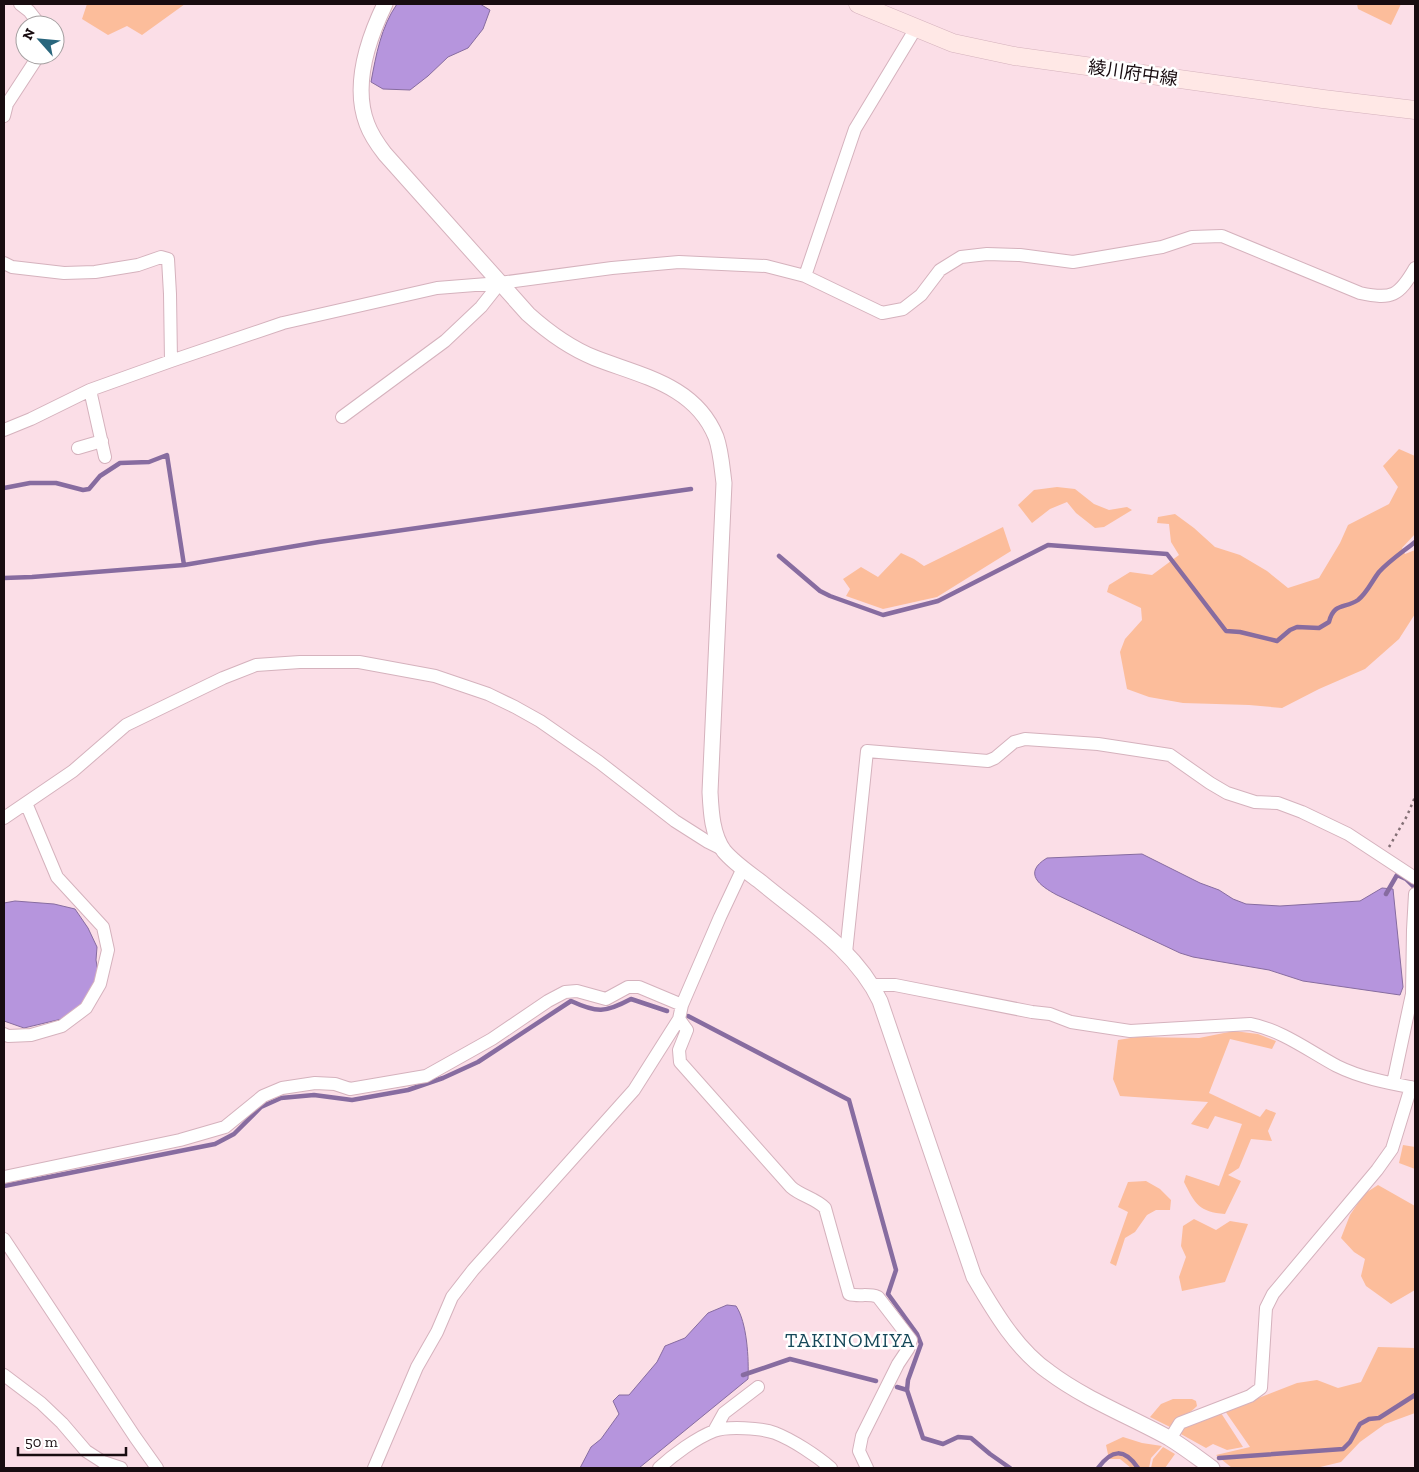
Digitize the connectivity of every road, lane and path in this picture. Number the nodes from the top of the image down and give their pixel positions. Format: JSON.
{"nodes":[{"id":1,"x":20,"y":4,"type":"edge"},
{"id":2,"x":385,"y":4,"type":"edge"},
{"id":3,"x":858,"y":4,"type":"edge"},
{"id":4,"x":32,"y":15,"type":"edge"},
{"id":5,"x":916,"y":28,"type":"junction"},
{"id":6,"x":32,"y":65,"type":"edge"},
{"id":7,"x":1415,"y":110,"type":"edge"},
{"id":8,"x":4,"y":116,"type":"edge"},
{"id":9,"x":4,"y":263,"type":"edge"},
{"id":10,"x":1415,"y":268,"type":"edge"},
{"id":11,"x":805,"y":276,"type":"junction"},
{"id":12,"x":500,"y":283,"type":"junction"},
{"id":13,"x":171,"y":360,"type":"junction"},
{"id":14,"x":90,"y":390,"type":"junction"},
{"id":15,"x":342,"y":417,"type":"dead end"},
{"id":16,"x":4,"y":430,"type":"edge"},
{"id":17,"x":102,"y":441,"type":"junction"},
{"id":18,"x":78,"y":448,"type":"dead end"},
{"id":19,"x":105,"y":457,"type":"dead end"},
{"id":20,"x":1415,"y":796,"type":"edge"},
{"id":21,"x":26,"y":803,"type":"junction"},
{"id":22,"x":4,"y":818,"type":"edge"},
{"id":23,"x":724,"y":850,"type":"junction"},
{"id":24,"x":1383,"y":856,"type":"junction"},
{"id":25,"x":743,"y":868,"type":"junction"},
{"id":26,"x":1415,"y":878,"type":"edge"},
{"id":27,"x":1415,"y":894,"type":"edge"},
{"id":28,"x":846,"y":953,"type":"junction"},
{"id":29,"x":872,"y":985,"type":"junction"},
{"id":30,"x":682,"y":1006,"type":"junction"},
{"id":31,"x":679,"y":1019,"type":"junction"},
{"id":32,"x":4,"y":1034,"type":"edge"},
{"id":33,"x":1393,"y":1083,"type":"junction"},
{"id":34,"x":1413,"y":1088,"type":"edge"},
{"id":35,"x":4,"y":1177,"type":"edge"},
{"id":36,"x":4,"y":1239,"type":"edge"},
{"id":37,"x":4,"y":1375,"type":"edge"},
{"id":38,"x":758,"y":1387,"type":"dead end"},
{"id":39,"x":714,"y":1431,"type":"junction"},
{"id":40,"x":1170,"y":1439,"type":"junction"},
{"id":41,"x":121,"y":1468,"type":"edge"},
{"id":42,"x":157,"y":1468,"type":"edge"},
{"id":43,"x":374,"y":1468,"type":"edge"},
{"id":44,"x":659,"y":1468,"type":"edge"},
{"id":45,"x":831,"y":1468,"type":"edge"},
{"id":46,"x":867,"y":1468,"type":"edge"},
{"id":47,"x":1212,"y":1468,"type":"edge"}],
"edges":[{"from":1,"to":4,"type":"street"},
{"from":2,"to":12,"type":"street"},
{"from":3,"to":5,"type":"main road","name":"綾川府中線"},
{"from":5,"to":7,"type":"main road","name":"綾川府中線"},
{"from":5,"to":11,"type":"street"},
{"from":6,"to":8,"type":"street"},
{"from":9,"to":13,"type":"street"},
{"from":10,"to":11,"type":"street"},
{"from":11,"to":12,"type":"street"},
{"from":12,"to":13,"type":"street"},
{"from":12,"to":15,"type":"street"},
{"from":12,"to":23,"type":"street"},
{"from":13,"to":14,"type":"street"},
{"from":14,"to":16,"type":"street"},
{"from":14,"to":17,"type":"street"},
{"from":17,"to":18,"type":"street"},
{"from":17,"to":19,"type":"street"},
{"from":20,"to":24,"type":"path"},
{"from":21,"to":22,"type":"street"},
{"from":21,"to":23,"type":"street"},
{"from":21,"to":32,"type":"street"},
{"from":23,"to":25,"type":"street"},
{"from":24,"to":26,"type":"street"},
{"from":24,"to":28,"type":"street"},
{"from":25,"to":28,"type":"street"},
{"from":25,"to":30,"type":"street"},
{"from":27,"to":33,"type":"street"},
{"from":28,"to":29,"type":"street"},
{"from":29,"to":33,"type":"street"},
{"from":29,"to":40,"type":"street"},
{"from":30,"to":31,"type":"street"},
{"from":30,"to":35,"type":"street"},
{"from":31,"to":43,"type":"street"},
{"from":31,"to":46,"type":"street"},
{"from":33,"to":34,"type":"street"},
{"from":34,"to":40,"type":"street"},
{"from":36,"to":42,"type":"street"},
{"from":37,"to":41,"type":"street"},
{"from":38,"to":39,"type":"street"},
{"from":39,"to":44,"type":"street"},
{"from":39,"to":45,"type":"street"},
{"from":40,"to":47,"type":"street"}]}
